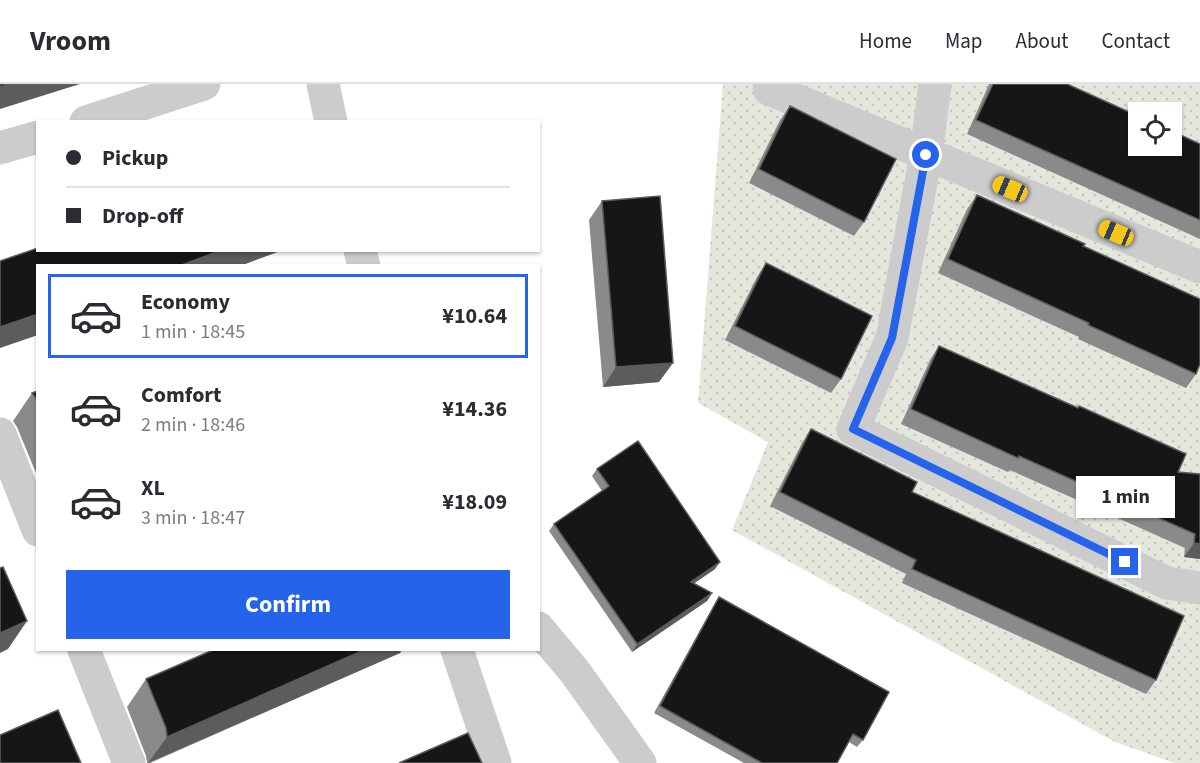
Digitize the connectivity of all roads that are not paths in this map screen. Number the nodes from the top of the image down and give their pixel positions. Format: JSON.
{"nodes":[{"id":1,"x":204,"y":84,"type":"edge"},
{"id":2,"x":323,"y":84,"type":"edge"},
{"id":3,"x":936,"y":84,"type":"edge"},
{"id":4,"x":769,"y":89,"type":"dead end"},
{"id":5,"x":92,"y":120,"type":"edge"},
{"id":6,"x":331,"y":120,"type":"edge"},
{"id":7,"x":36,"y":138,"type":"edge"},
{"id":8,"x":0,"y":148,"type":"edge"},
{"id":9,"x":926,"y":155,"type":"junction"},
{"id":10,"x":1200,"y":267,"type":"edge"},
{"id":11,"x":0,"y":434,"type":"edge"},
{"id":12,"x":36,"y":525,"type":"edge"},
{"id":13,"x":1200,"y":588,"type":"edge"},
{"id":14,"x":540,"y":630,"type":"edge"},
{"id":15,"x":84,"y":651,"type":"edge"},
{"id":16,"x":457,"y":651,"type":"edge"},
{"id":17,"x":129,"y":763,"type":"edge"},
{"id":18,"x":495,"y":763,"type":"edge"},
{"id":19,"x":640,"y":763,"type":"edge"}],
"edges":[{"from":1,"to":5,"type":"street"},
{"from":2,"to":6,"type":"street"},
{"from":3,"to":9,"type":"street"},
{"from":4,"to":9,"type":"street"},
{"from":7,"to":8,"type":"street"},
{"from":9,"to":10,"type":"street"},
{"from":9,"to":13,"type":"street"},
{"from":11,"to":12,"type":"street"},
{"from":14,"to":19,"type":"street"},
{"from":15,"to":17,"type":"street"},
{"from":16,"to":18,"type":"street"}]}
